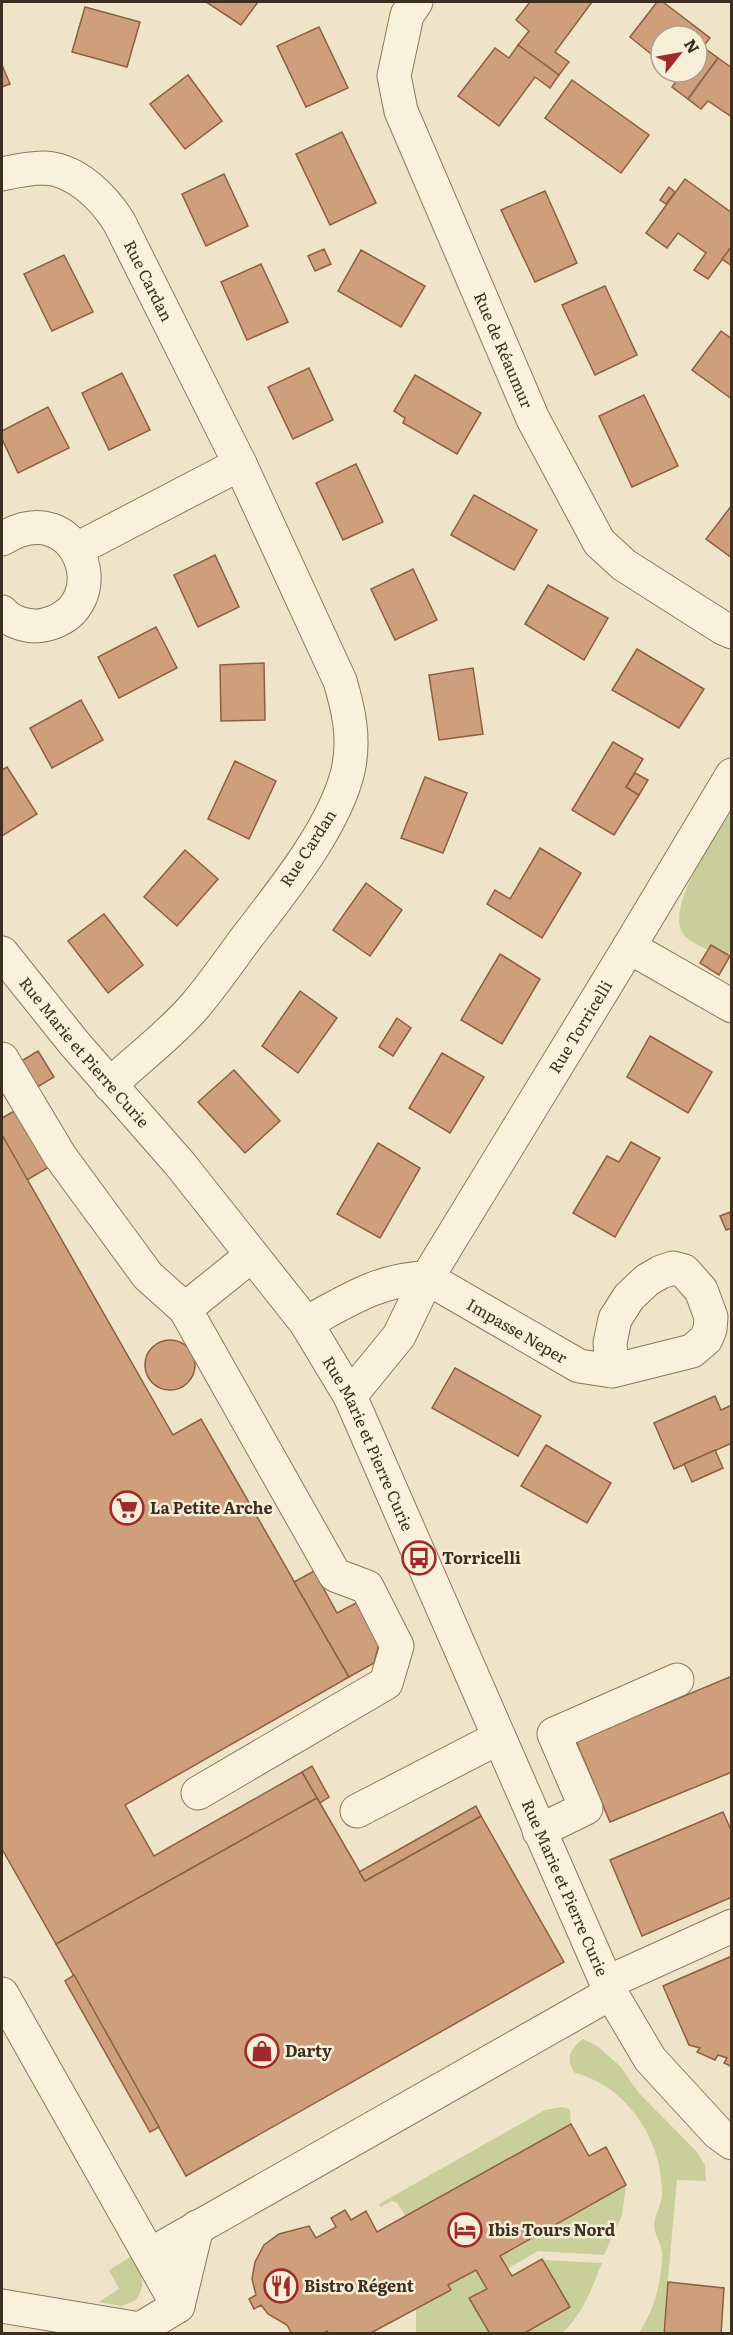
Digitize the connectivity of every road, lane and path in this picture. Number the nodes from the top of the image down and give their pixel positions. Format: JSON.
{"nodes":[{"id":1,"x":416,"y":2,"type":"edge"},
{"id":2,"x":2,"y":174,"type":"edge"},
{"id":3,"x":240,"y":464,"type":"junction"},
{"id":4,"x":2,"y":539,"type":"edge"},
{"id":5,"x":77,"y":549,"type":"junction"},
{"id":6,"x":2,"y":612,"type":"edge"},
{"id":7,"x":732,"y":632,"type":"edge"},
{"id":8,"x":732,"y":775,"type":"edge"},
{"id":9,"x":630,"y":946,"type":"junction"},
{"id":10,"x":2,"y":953,"type":"edge"},
{"id":11,"x":732,"y":1006,"type":"edge"},
{"id":12,"x":2,"y":1059,"type":"edge"},
{"id":13,"x":110,"y":1084,"type":"junction"},
{"id":14,"x":252,"y":1255,"type":"junction"},
{"id":15,"x":427,"y":1278,"type":"junction"},
{"id":16,"x":185,"y":1308,"type":"junction"},
{"id":17,"x":306,"y":1323,"type":"junction"},
{"id":18,"x":612,"y":1371,"type":"dead end"},
{"id":19,"x":350,"y":1396,"type":"junction"},
{"id":20,"x":677,"y":1680,"type":"dead end"},
{"id":21,"x":498,"y":1738,"type":"junction"},
{"id":22,"x":198,"y":1793,"type":"dead end"},
{"id":23,"x":357,"y":1811,"type":"dead end"},
{"id":24,"x":539,"y":1831,"type":"junction"},
{"id":25,"x":732,"y":1926,"type":"edge"},
{"id":26,"x":608,"y":1988,"type":"junction"},
{"id":27,"x":2,"y":1994,"type":"edge"},
{"id":28,"x":732,"y":2143,"type":"edge"},
{"id":29,"x":197,"y":2227,"type":"junction"},
{"id":30,"x":151,"y":2254,"type":"junction"},
{"id":31,"x":2,"y":2306,"type":"edge"},
{"id":32,"x":178,"y":2306,"type":"junction"}],
"edges":[{"from":1,"to":7,"type":"street","name":"Rue de Réaumur"},
{"from":2,"to":3,"type":"street","name":"Rue Cardan"},
{"from":3,"to":5,"type":"street"},
{"from":3,"to":13,"type":"street","name":"Rue Cardan"},
{"from":4,"to":5,"type":"street"},
{"from":5,"to":6,"type":"street"},
{"from":8,"to":9,"type":"street","name":"Rue Torricelli"},
{"from":9,"to":11,"type":"street"},
{"from":9,"to":15,"type":"street","name":"Rue Torricelli"},
{"from":10,"to":13,"type":"street","name":"Rue Marie et Pierre Curie"},
{"from":12,"to":16,"type":"street"},
{"from":13,"to":14,"type":"street","name":"Rue Marie et Pierre Curie"},
{"from":14,"to":16,"type":"street"},
{"from":14,"to":17,"type":"street","name":"Rue Marie et Pierre Curie"},
{"from":15,"to":17,"type":"street"},
{"from":15,"to":18,"type":"street","name":"Impasse Neper"},
{"from":15,"to":19,"type":"street","name":"Rue Torricelli"},
{"from":16,"to":22,"type":"street"},
{"from":17,"to":19,"type":"street","name":"Rue Marie et Pierre Curie"},
{"from":19,"to":21,"type":"street","name":"Rue Marie et Pierre Curie"},
{"from":20,"to":24,"type":"street"},
{"from":21,"to":23,"type":"street"},
{"from":21,"to":24,"type":"street","name":"Rue Marie et Pierre Curie"},
{"from":24,"to":26,"type":"street","name":"Rue Marie et Pierre Curie"},
{"from":25,"to":26,"type":"street"},
{"from":26,"to":28,"type":"street","name":"Rue Marie et Pierre Curie"},
{"from":26,"to":29,"type":"street"},
{"from":27,"to":30,"type":"street"},
{"from":29,"to":30,"type":"street"},
{"from":29,"to":32,"type":"street"},
{"from":30,"to":32,"type":"street"},
{"from":31,"to":32,"type":"street"}]}
